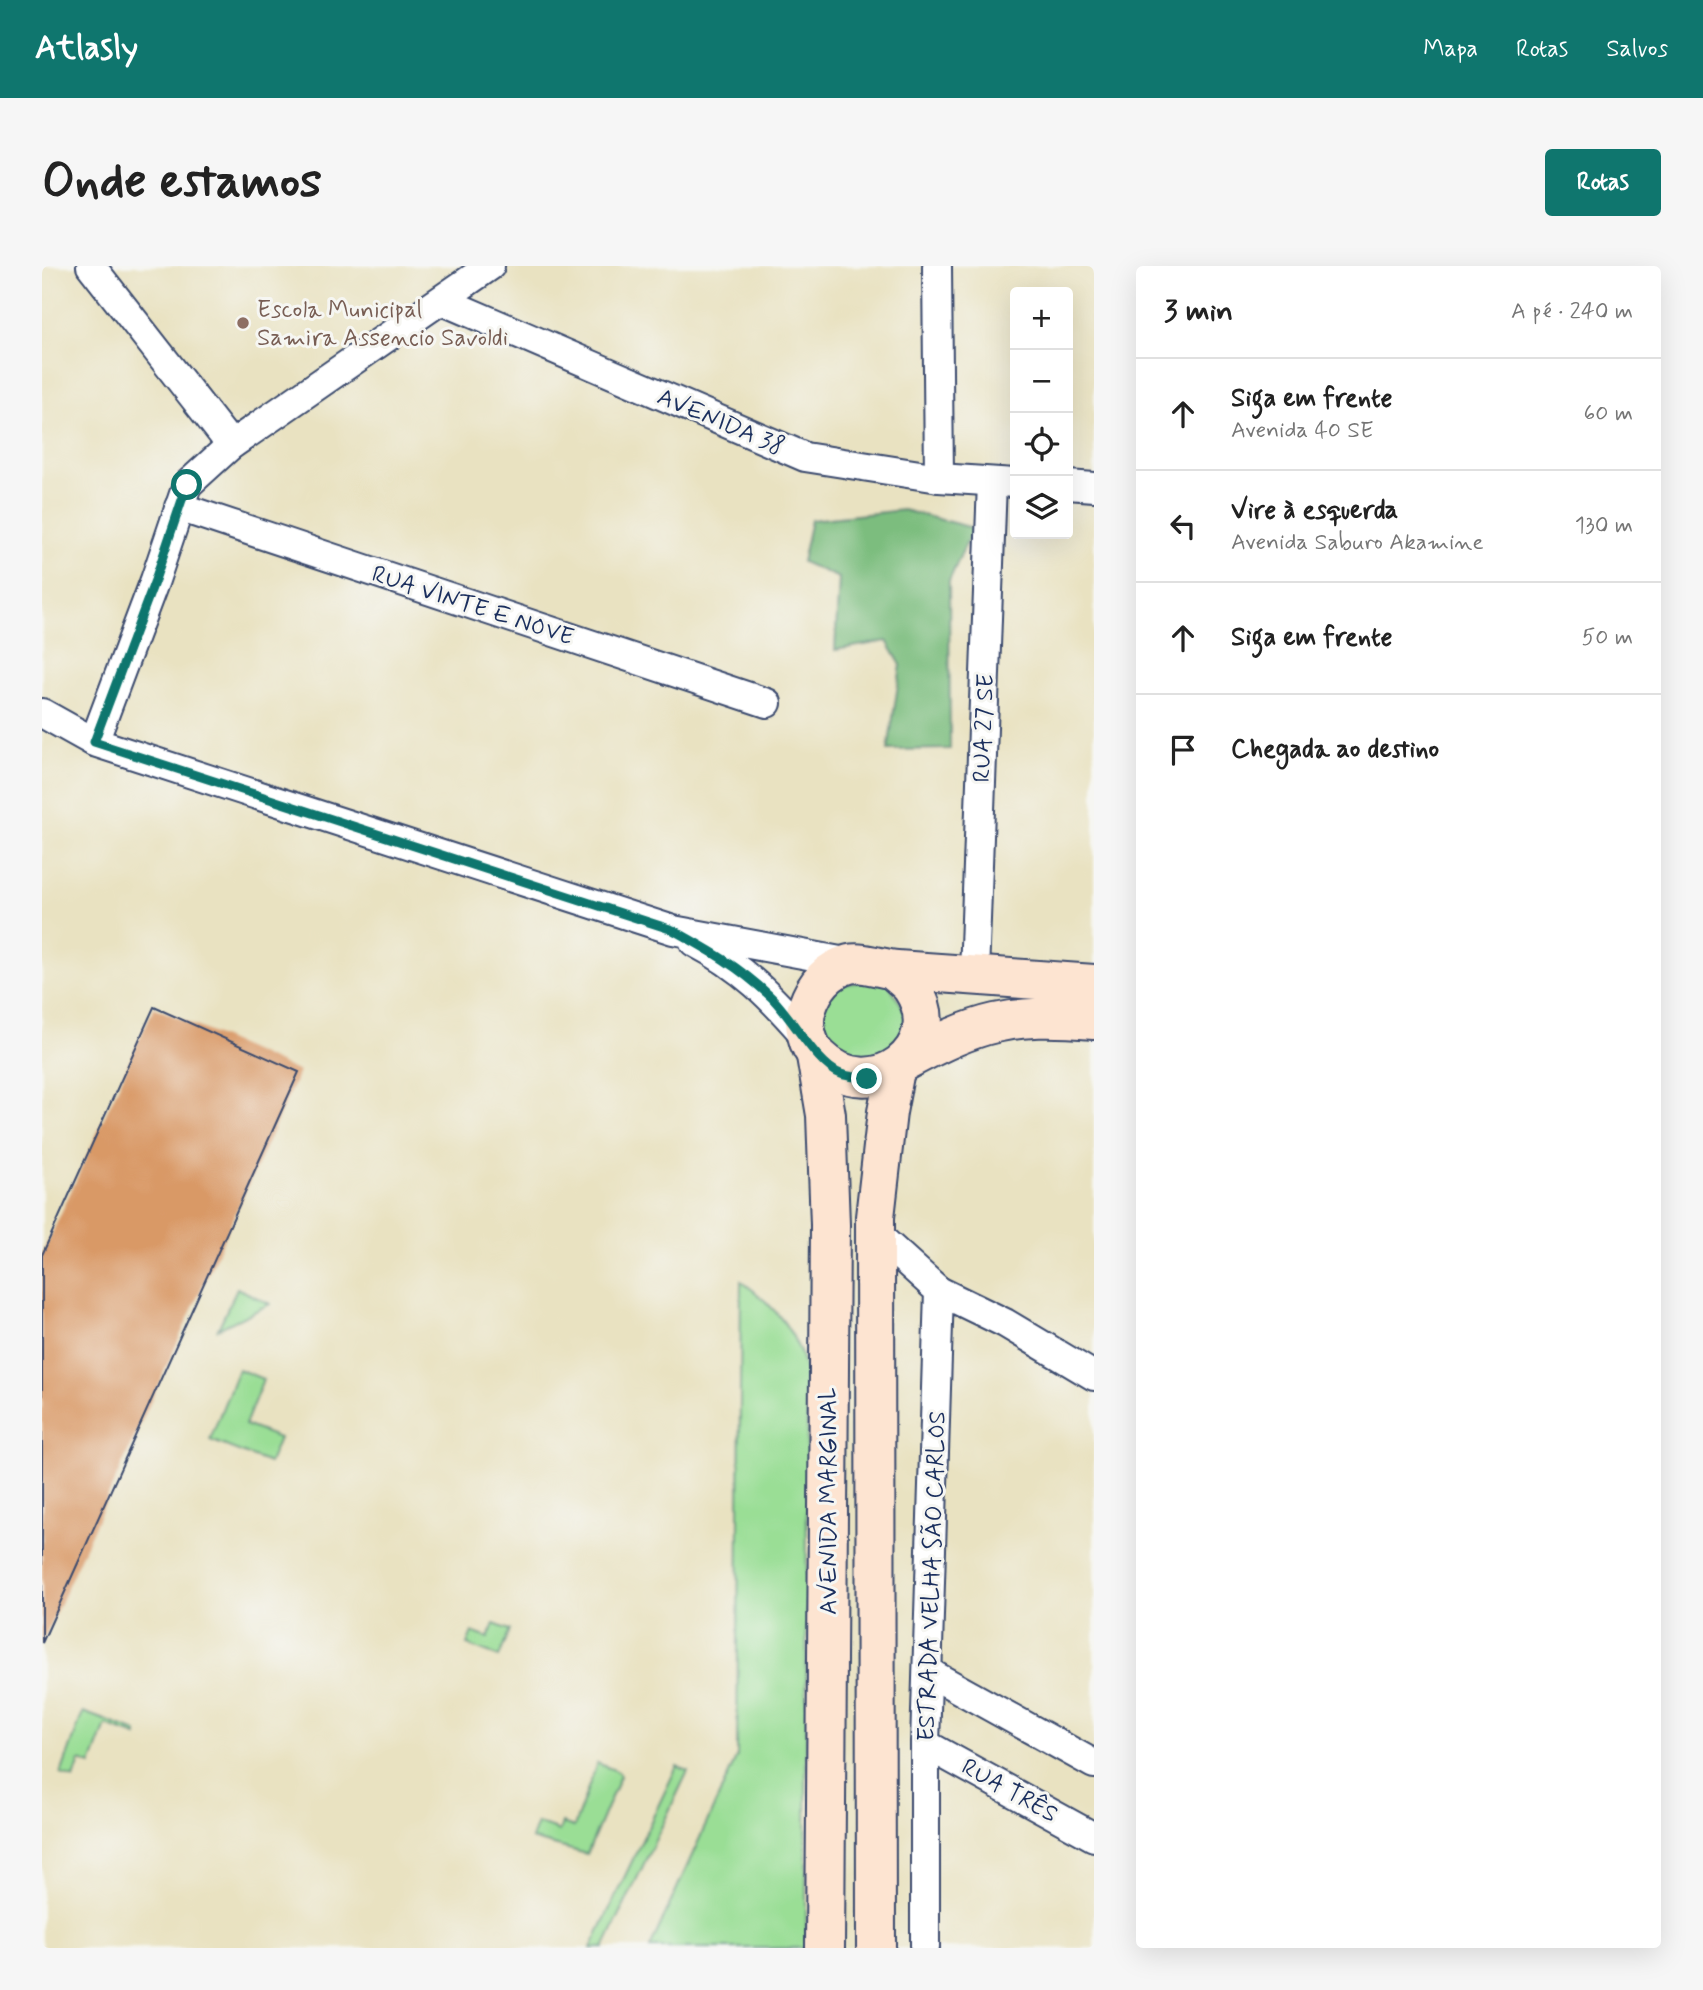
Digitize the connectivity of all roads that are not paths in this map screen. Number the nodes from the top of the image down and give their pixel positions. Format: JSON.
{"nodes":[{"id":1,"x":91,"y":266,"type":"edge"},
{"id":2,"x":490,"y":266,"type":"edge"},
{"id":3,"x":937,"y":266,"type":"edge"},
{"id":4,"x":443,"y":301,"type":"junction"},
{"id":5,"x":231,"y":445,"type":"junction"},
{"id":6,"x":939,"y":478,"type":"junction"},
{"id":7,"x":1004,"y":482,"type":"edge"},
{"id":8,"x":1073,"y":485,"type":"edge"},
{"id":9,"x":1094,"y":487,"type":"edge"},
{"id":10,"x":180,"y":507,"type":"junction"},
{"id":11,"x":767,"y":703,"type":"dead end"},
{"id":12,"x":42,"y":713,"type":"edge"},
{"id":13,"x":94,"y":742,"type":"junction"},
{"id":14,"x":673,"y":930,"type":"junction"},
{"id":15,"x":851,"y":963,"type":"junction"},
{"id":16,"x":893,"y":970,"type":"junction"},
{"id":17,"x":974,"y":974,"type":"junction"},
{"id":18,"x":1094,"y":984,"type":"edge"},
{"id":19,"x":1094,"y":1020,"type":"edge"},
{"id":20,"x":812,"y":1047,"type":"junction"},
{"id":21,"x":900,"y":1066,"type":"junction"},
{"id":22,"x":875,"y":1233,"type":"junction"},
{"id":23,"x":939,"y":1291,"type":"junction"},
{"id":24,"x":1094,"y":1377,"type":"edge"},
{"id":25,"x":928,"y":1672,"type":"junction"},
{"id":26,"x":925,"y":1744,"type":"junction"},
{"id":27,"x":1094,"y":1764,"type":"edge"},
{"id":28,"x":1094,"y":1837,"type":"edge"},
{"id":29,"x":825,"y":1948,"type":"edge"},
{"id":30,"x":876,"y":1948,"type":"edge"},
{"id":31,"x":925,"y":1948,"type":"edge"}],
"edges":[{"from":1,"to":5,"type":"street"},
{"from":2,"to":4,"type":"street"},
{"from":3,"to":6,"type":"street"},
{"from":4,"to":5,"type":"street"},
{"from":4,"to":6,"type":"street","name":"AVENIDA 38"},
{"from":5,"to":10,"type":"street"},
{"from":6,"to":7,"type":"street","name":"AVENIDA 38"},
{"from":7,"to":17,"type":"street","name":"RUA 27 SE"},
{"from":8,"to":9,"type":"street"},
{"from":10,"to":11,"type":"street","name":"RUA VINTE E NOVE"},
{"from":10,"to":13,"type":"street"},
{"from":12,"to":13,"type":"street"},
{"from":13,"to":14,"type":"street"},
{"from":14,"to":15,"type":"street"},
{"from":14,"to":20,"type":"street"},
{"from":15,"to":16,"type":"street"},
{"from":15,"to":20,"type":"street"},
{"from":16,"to":17,"type":"street"},
{"from":16,"to":21,"type":"street"},
{"from":17,"to":18,"type":"street"},
{"from":19,"to":21,"type":"street"},
{"from":20,"to":21,"type":"street"},
{"from":20,"to":29,"type":"street","name":"AVENIDA MARGINAL"},
{"from":21,"to":22,"type":"street","name":"AVENIDA MARGINAL"},
{"from":22,"to":23,"type":"street"},
{"from":22,"to":30,"type":"street","name":"AVENIDA MARGINAL"},
{"from":23,"to":24,"type":"street"},
{"from":23,"to":25,"type":"street","name":"ESTRADA VELHA SÃO CARLOS"},
{"from":25,"to":26,"type":"street","name":"ESTRADA VELHA SÃO CARLOS"},
{"from":25,"to":27,"type":"street"},
{"from":26,"to":28,"type":"street","name":"RUA TRÊS"},
{"from":26,"to":31,"type":"street","name":"ESTRADA VELHA SÃO CARLOS"}]}
